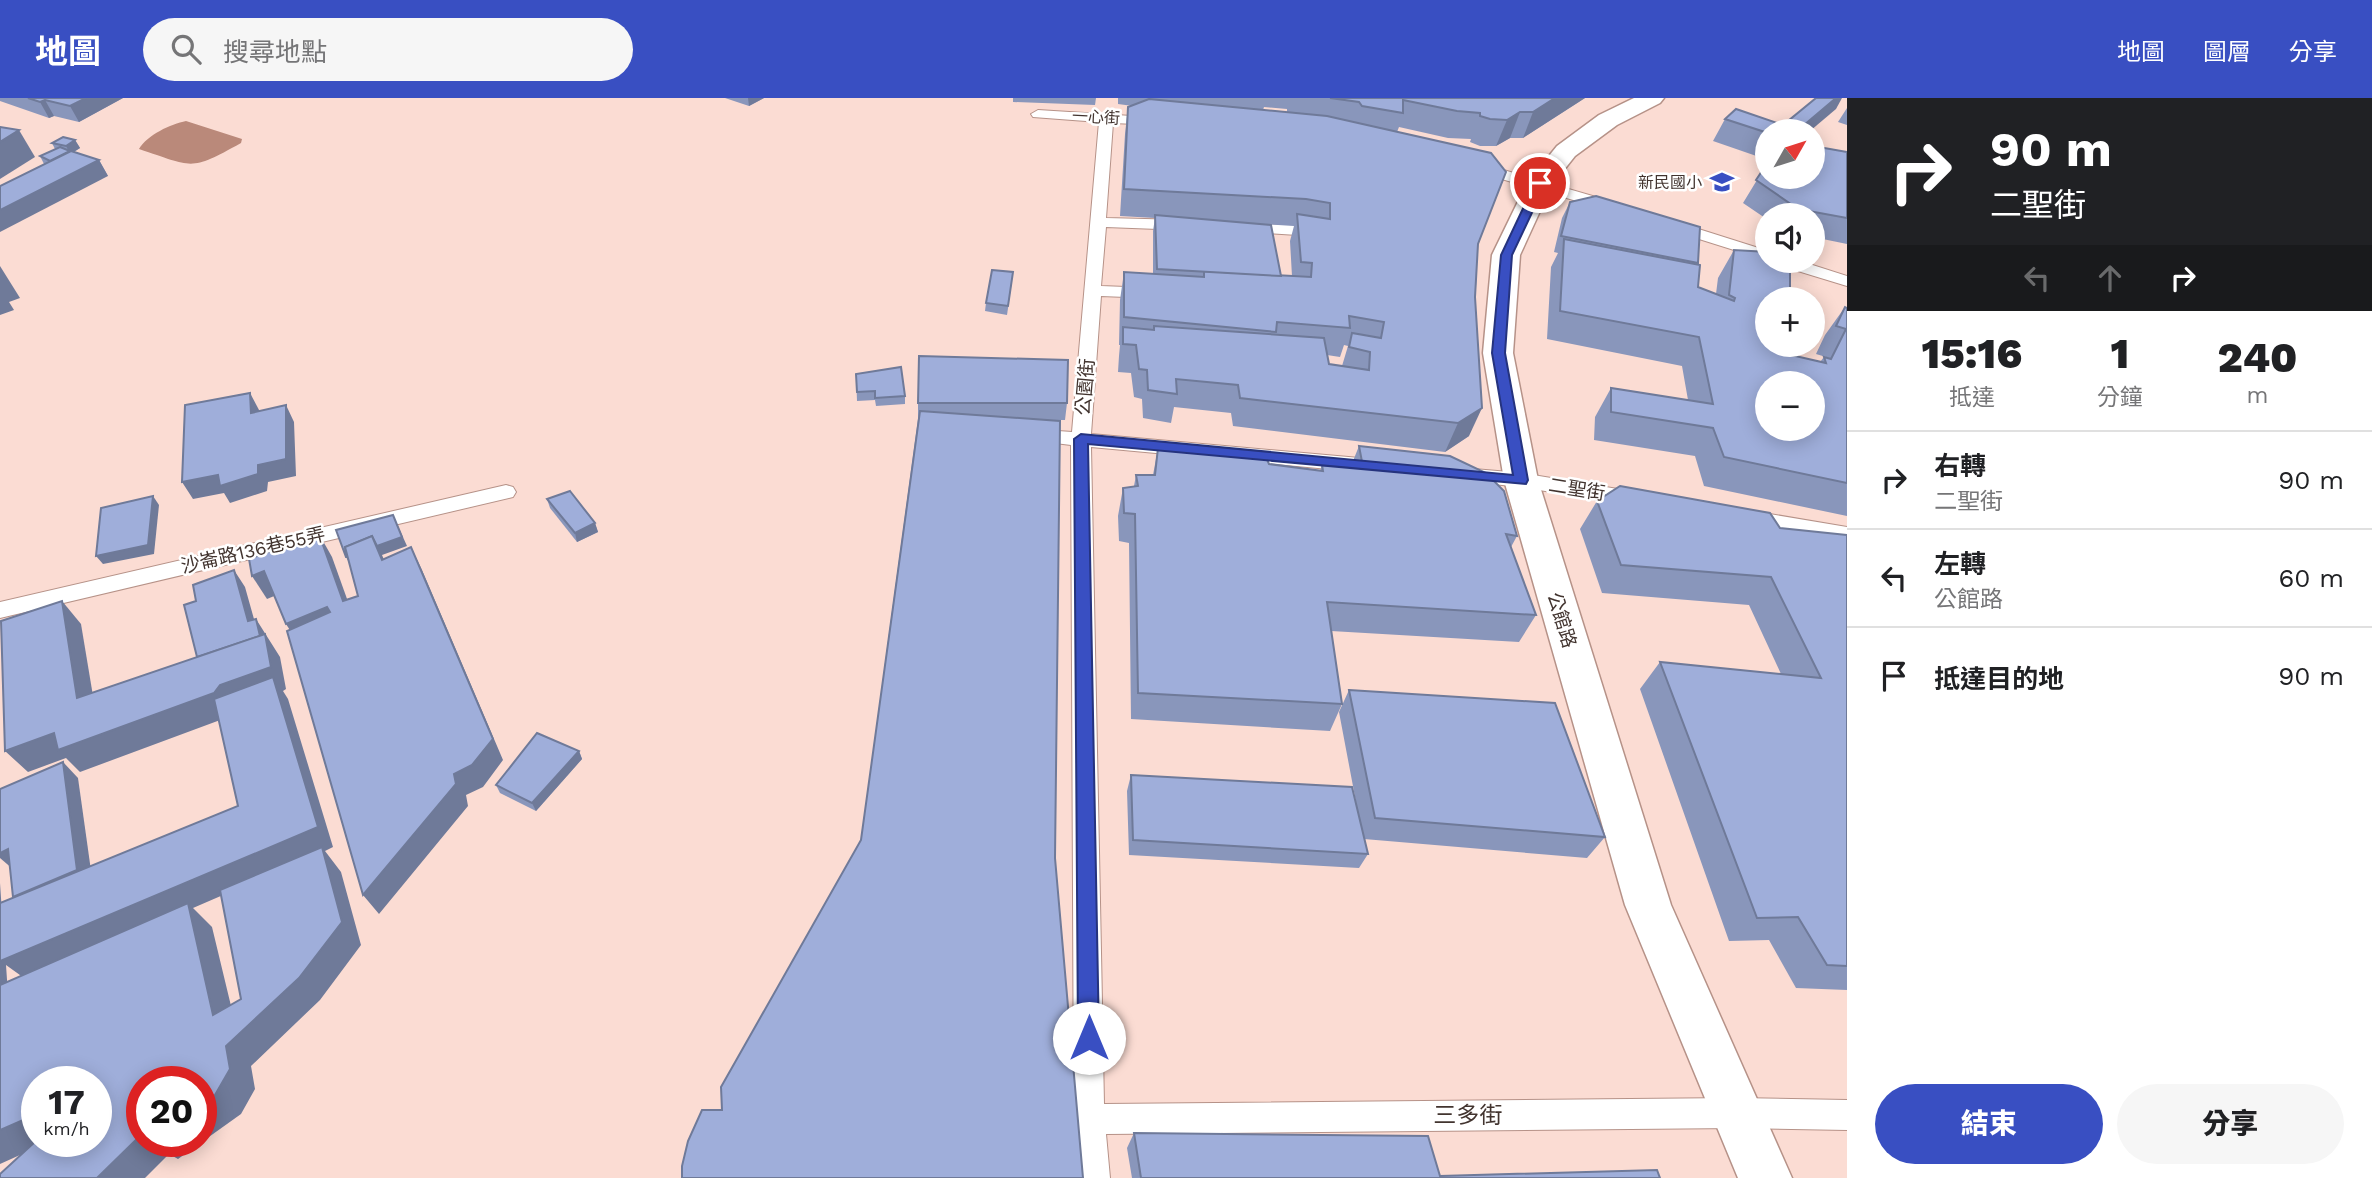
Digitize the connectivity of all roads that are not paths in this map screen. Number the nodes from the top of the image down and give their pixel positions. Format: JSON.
{"nodes":[{"id":1,"x":1652,"y":98,"type":"edge"},
{"id":2,"x":1038,"y":114,"type":"dead end"},
{"id":3,"x":1106,"y":117,"type":"junction"},
{"id":4,"x":1172,"y":122,"type":"edge"},
{"id":5,"x":1464,"y":164,"type":"edge"},
{"id":6,"x":1540,"y":183,"type":"junction"},
{"id":7,"x":1629,"y":211,"type":"edge"},
{"id":8,"x":1654,"y":219,"type":"edge"},
{"id":9,"x":1098,"y":222,"type":"junction"},
{"id":10,"x":1205,"y":226,"type":"edge"},
{"id":11,"x":1232,"y":227,"type":"edge"},
{"id":12,"x":1312,"y":231,"type":"edge"},
{"id":13,"x":1755,"y":252,"type":"edge"},
{"id":14,"x":1822,"y":273,"type":"edge"},
{"id":15,"x":1847,"y":281,"type":"edge"},
{"id":16,"x":1093,"y":290,"type":"junction"},
{"id":17,"x":1173,"y":293,"type":"edge"},
{"id":18,"x":1012,"y":433,"type":"edge"},
{"id":19,"x":1081,"y":439,"type":"junction"},
{"id":20,"x":1397,"y":468,"type":"edge"},
{"id":21,"x":1438,"y":472,"type":"edge"},
{"id":22,"x":1521,"y":480,"type":"junction"},
{"id":23,"x":506,"y":492,"type":"dead end"},
{"id":24,"x":1657,"y":503,"type":"edge"},
{"id":25,"x":1725,"y":514,"type":"edge"},
{"id":26,"x":1847,"y":534,"type":"edge"},
{"id":27,"x":0,"y":610,"type":"edge"},
{"id":28,"x":1736,"y":1113,"type":"junction"},
{"id":29,"x":1847,"y":1115,"type":"edge"},
{"id":30,"x":1089,"y":1119,"type":"junction"},
{"id":31,"x":1094,"y":1178,"type":"edge"},
{"id":32,"x":1765,"y":1178,"type":"edge"}],
"edges":[{"from":1,"to":6,"type":"street","name":"公館路"},
{"from":2,"to":3,"type":"lane","name":"一心街"},
{"from":3,"to":4,"type":"lane","name":"一心街"},
{"from":3,"to":9,"type":"lane","name":"公園街"},
{"from":5,"to":6,"type":"lane"},
{"from":6,"to":7,"type":"lane"},
{"from":6,"to":22,"type":"street","name":"公館路"},
{"from":8,"to":13,"type":"lane"},
{"from":9,"to":10,"type":"lane"},
{"from":9,"to":16,"type":"lane","name":"公園街"},
{"from":11,"to":12,"type":"lane"},
{"from":14,"to":15,"type":"lane"},
{"from":16,"to":17,"type":"lane"},
{"from":16,"to":19,"type":"lane","name":"公園街"},
{"from":18,"to":19,"type":"lane"},
{"from":19,"to":20,"type":"lane"},
{"from":19,"to":30,"type":"lane","name":"公園街"},
{"from":21,"to":22,"type":"lane","name":"二聖街"},
{"from":22,"to":24,"type":"lane","name":"二聖街"},
{"from":22,"to":28,"type":"street","name":"公館路"},
{"from":23,"to":27,"type":"lane","name":"沙崙路136巷55弄"},
{"from":25,"to":26,"type":"lane"},
{"from":28,"to":29,"type":"lane","name":"三多街"},
{"from":28,"to":30,"type":"lane","name":"三多街"},
{"from":28,"to":32,"type":"street","name":"公館路"},
{"from":30,"to":31,"type":"lane","name":"公園街"}]}
